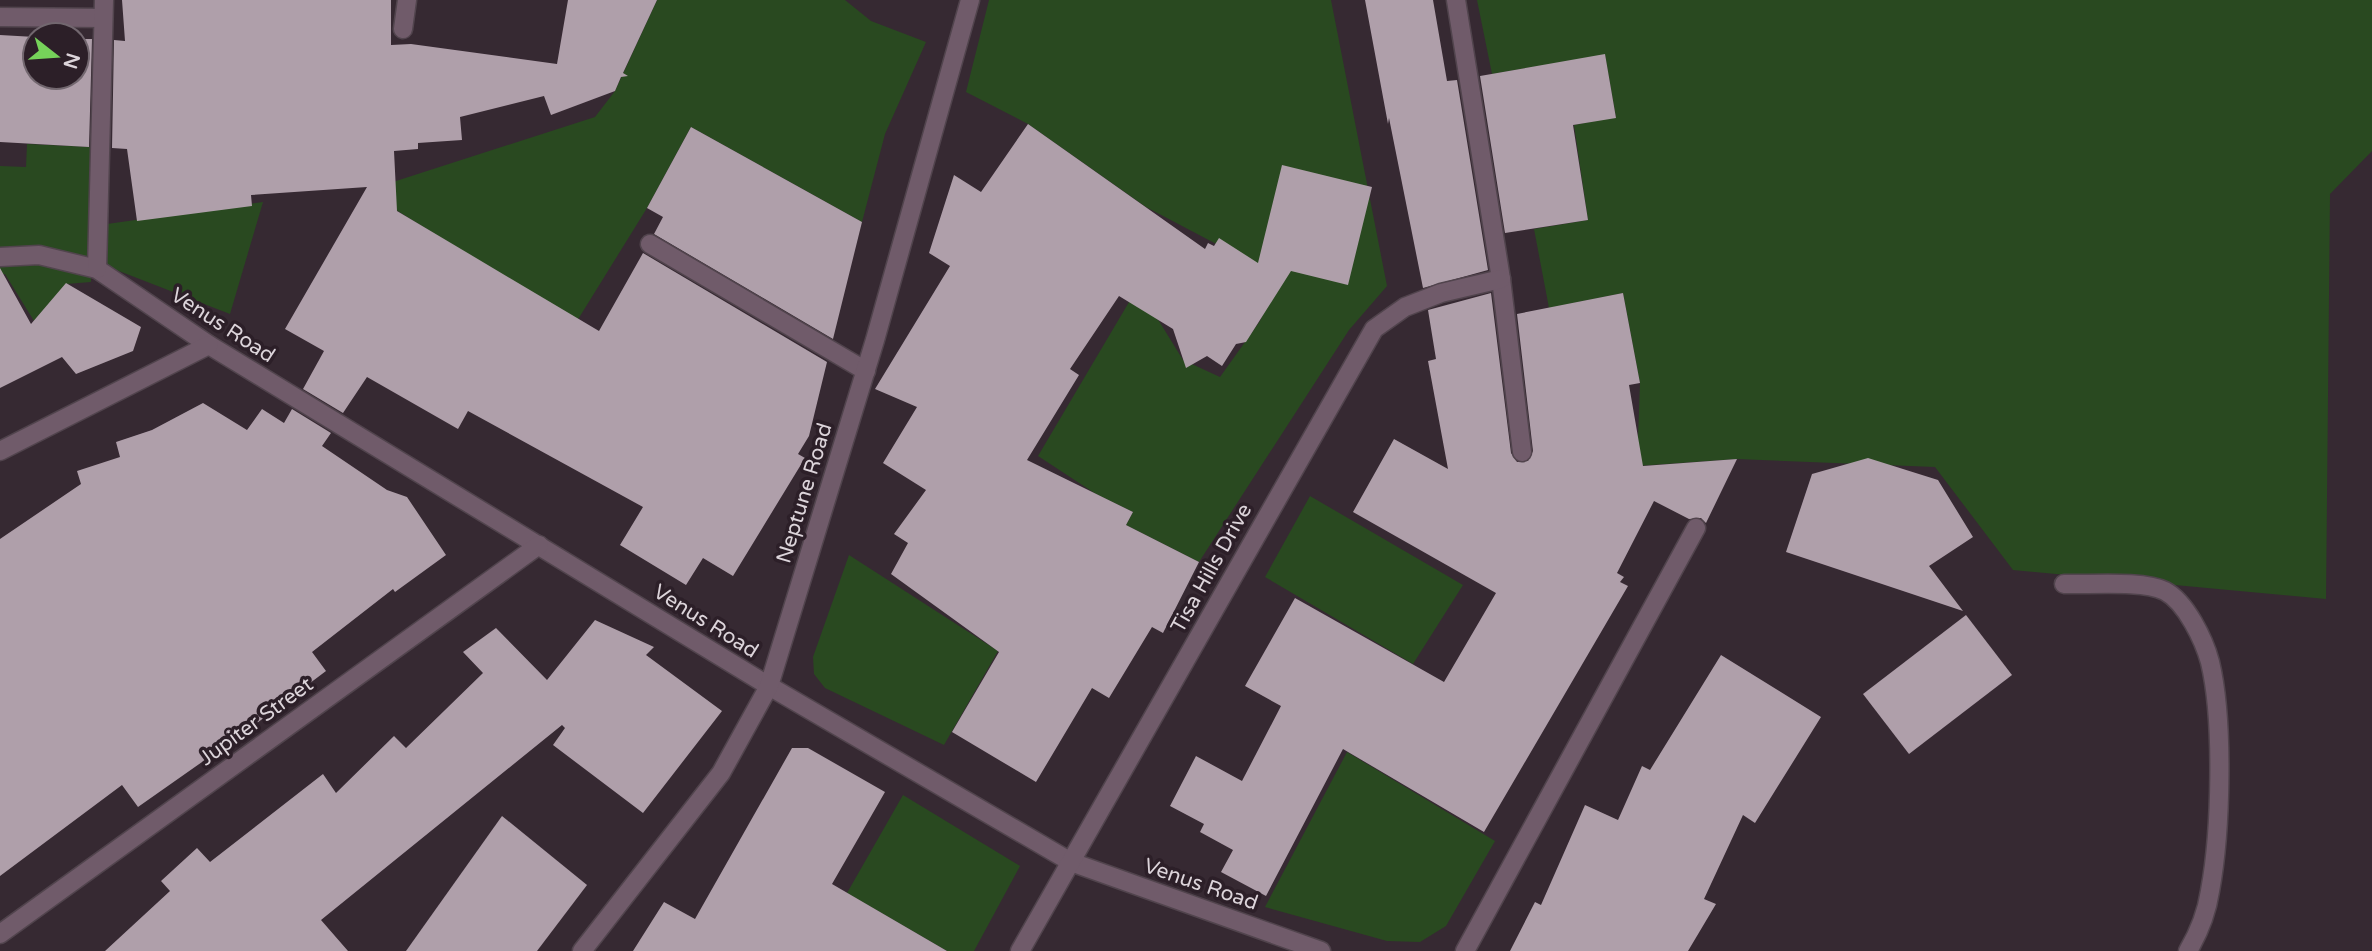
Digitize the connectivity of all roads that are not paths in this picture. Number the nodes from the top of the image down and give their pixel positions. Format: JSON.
{"nodes":[{"id":1,"x":407,"y":0,"type":"edge"},
{"id":2,"x":970,"y":0,"type":"edge"},
{"id":3,"x":1456,"y":0,"type":"edge"},
{"id":4,"x":103,"y":9,"type":"edge"},
{"id":5,"x":0,"y":18,"type":"edge"},
{"id":6,"x":403,"y":29,"type":"dead end"},
{"id":7,"x":650,"y":244,"type":"dead end"},
{"id":8,"x":0,"y":257,"type":"edge"},
{"id":9,"x":97,"y":269,"type":"junction"},
{"id":10,"x":1502,"y":279,"type":"junction"},
{"id":11,"x":209,"y":345,"type":"junction"},
{"id":12,"x":866,"y":371,"type":"junction"},
{"id":13,"x":0,"y":451,"type":"edge"},
{"id":14,"x":1522,"y":452,"type":"dead end"},
{"id":15,"x":1696,"y":528,"type":"dead end"},
{"id":16,"x":539,"y":545,"type":"junction"},
{"id":17,"x":2064,"y":584,"type":"dead end"},
{"id":18,"x":769,"y":686,"type":"junction"},
{"id":19,"x":1071,"y":862,"type":"junction"},
{"id":20,"x":0,"y":934,"type":"edge"},
{"id":21,"x":582,"y":951,"type":"edge"},
{"id":22,"x":1020,"y":951,"type":"edge"},
{"id":23,"x":1321,"y":951,"type":"edge"},
{"id":24,"x":1465,"y":951,"type":"edge"},
{"id":25,"x":2188,"y":951,"type":"edge"}],
"edges":[{"from":1,"to":6,"type":"street"},
{"from":2,"to":12,"type":"street","name":"Neptune Road"},
{"from":3,"to":10,"type":"street"},
{"from":4,"to":5,"type":"street"},
{"from":4,"to":9,"type":"street"},
{"from":7,"to":12,"type":"street"},
{"from":8,"to":9,"type":"street","name":"Venus Road"},
{"from":9,"to":11,"type":"street","name":"Venus Road"},
{"from":10,"to":14,"type":"street"},
{"from":10,"to":19,"type":"street","name":"Tisa Hills Drive"},
{"from":11,"to":13,"type":"street"},
{"from":11,"to":16,"type":"street","name":"Venus Road"},
{"from":12,"to":18,"type":"street","name":"Neptune Road"},
{"from":15,"to":24,"type":"street"},
{"from":16,"to":18,"type":"street","name":"Venus Road"},
{"from":16,"to":20,"type":"street","name":"Jupiter Street"},
{"from":17,"to":25,"type":"street"},
{"from":18,"to":19,"type":"street","name":"Venus Road"},
{"from":18,"to":21,"type":"street","name":"Neptune Road"},
{"from":19,"to":22,"type":"street","name":"Tisa Hills Drive"},
{"from":19,"to":23,"type":"street","name":"Venus Road"}]}
